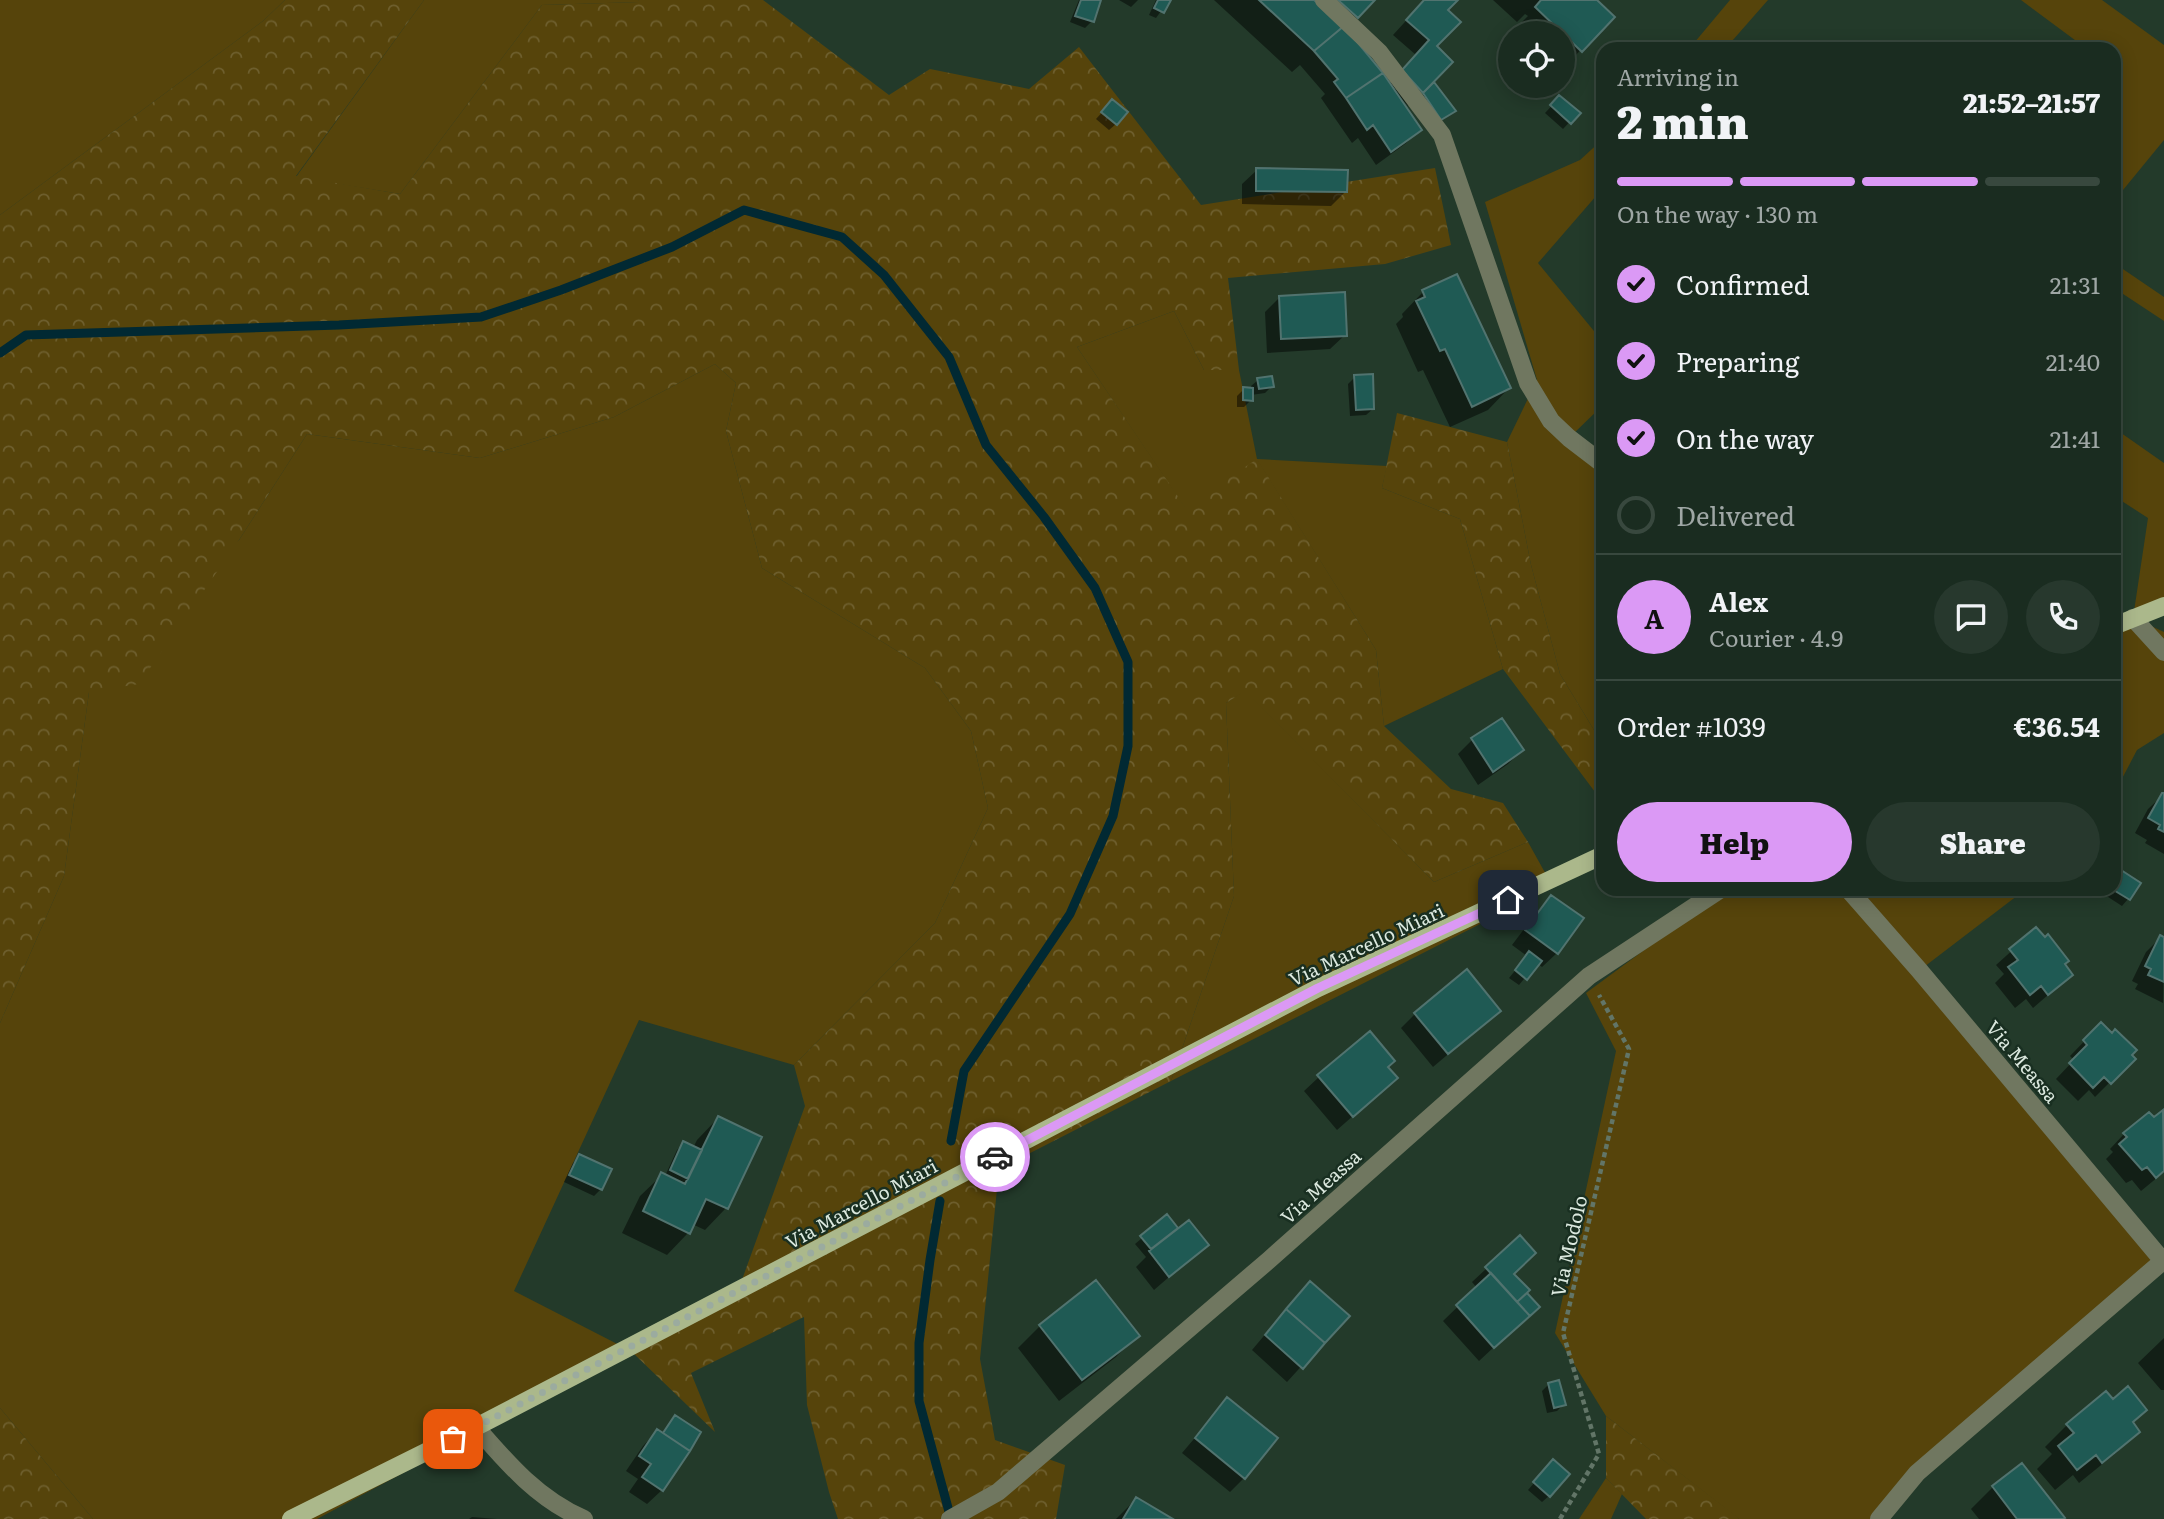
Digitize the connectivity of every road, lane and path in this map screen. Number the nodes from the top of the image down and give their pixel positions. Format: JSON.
{"nodes":[{"id":1,"x":1324,"y":0,"type":"edge"},
{"id":2,"x":1596,"y":459,"type":"edge"},
{"id":3,"x":2164,"y":606,"type":"edge"},
{"id":4,"x":2133,"y":618,"type":"junction"},
{"id":5,"x":2121,"y":622,"type":"edge"},
{"id":6,"x":2164,"y":652,"type":"edge"},
{"id":7,"x":1596,"y":858,"type":"edge"},
{"id":8,"x":1710,"y":896,"type":"edge"},
{"id":9,"x":1854,"y":896,"type":"edge"},
{"id":10,"x":1589,"y":976,"type":"junction"},
{"id":11,"x":2163,"y":1261,"type":"edge"},
{"id":12,"x":476,"y":1427,"type":"junction"},
{"id":13,"x":291,"y":1519,"type":"edge"},
{"id":14,"x":584,"y":1519,"type":"edge"},
{"id":15,"x":950,"y":1519,"type":"edge"},
{"id":16,"x":1560,"y":1519,"type":"edge"},
{"id":17,"x":1879,"y":1519,"type":"edge"}],
"edges":[{"from":1,"to":2,"type":"street"},
{"from":3,"to":4,"type":"main road"},
{"from":4,"to":5,"type":"main road"},
{"from":4,"to":6,"type":"street"},
{"from":7,"to":12,"type":"main road","name":"Via Marcello Miari"},
{"from":8,"to":10,"type":"street","name":"Via Meassa"},
{"from":9,"to":11,"type":"street","name":"Via Meassa"},
{"from":10,"to":15,"type":"street","name":"Via Meassa"},
{"from":10,"to":16,"type":"path","name":"Via Modolo"},
{"from":11,"to":17,"type":"street","name":"Via Meassa"},
{"from":12,"to":13,"type":"main road","name":"Via Marcello Miari"},
{"from":12,"to":14,"type":"street"}]}
